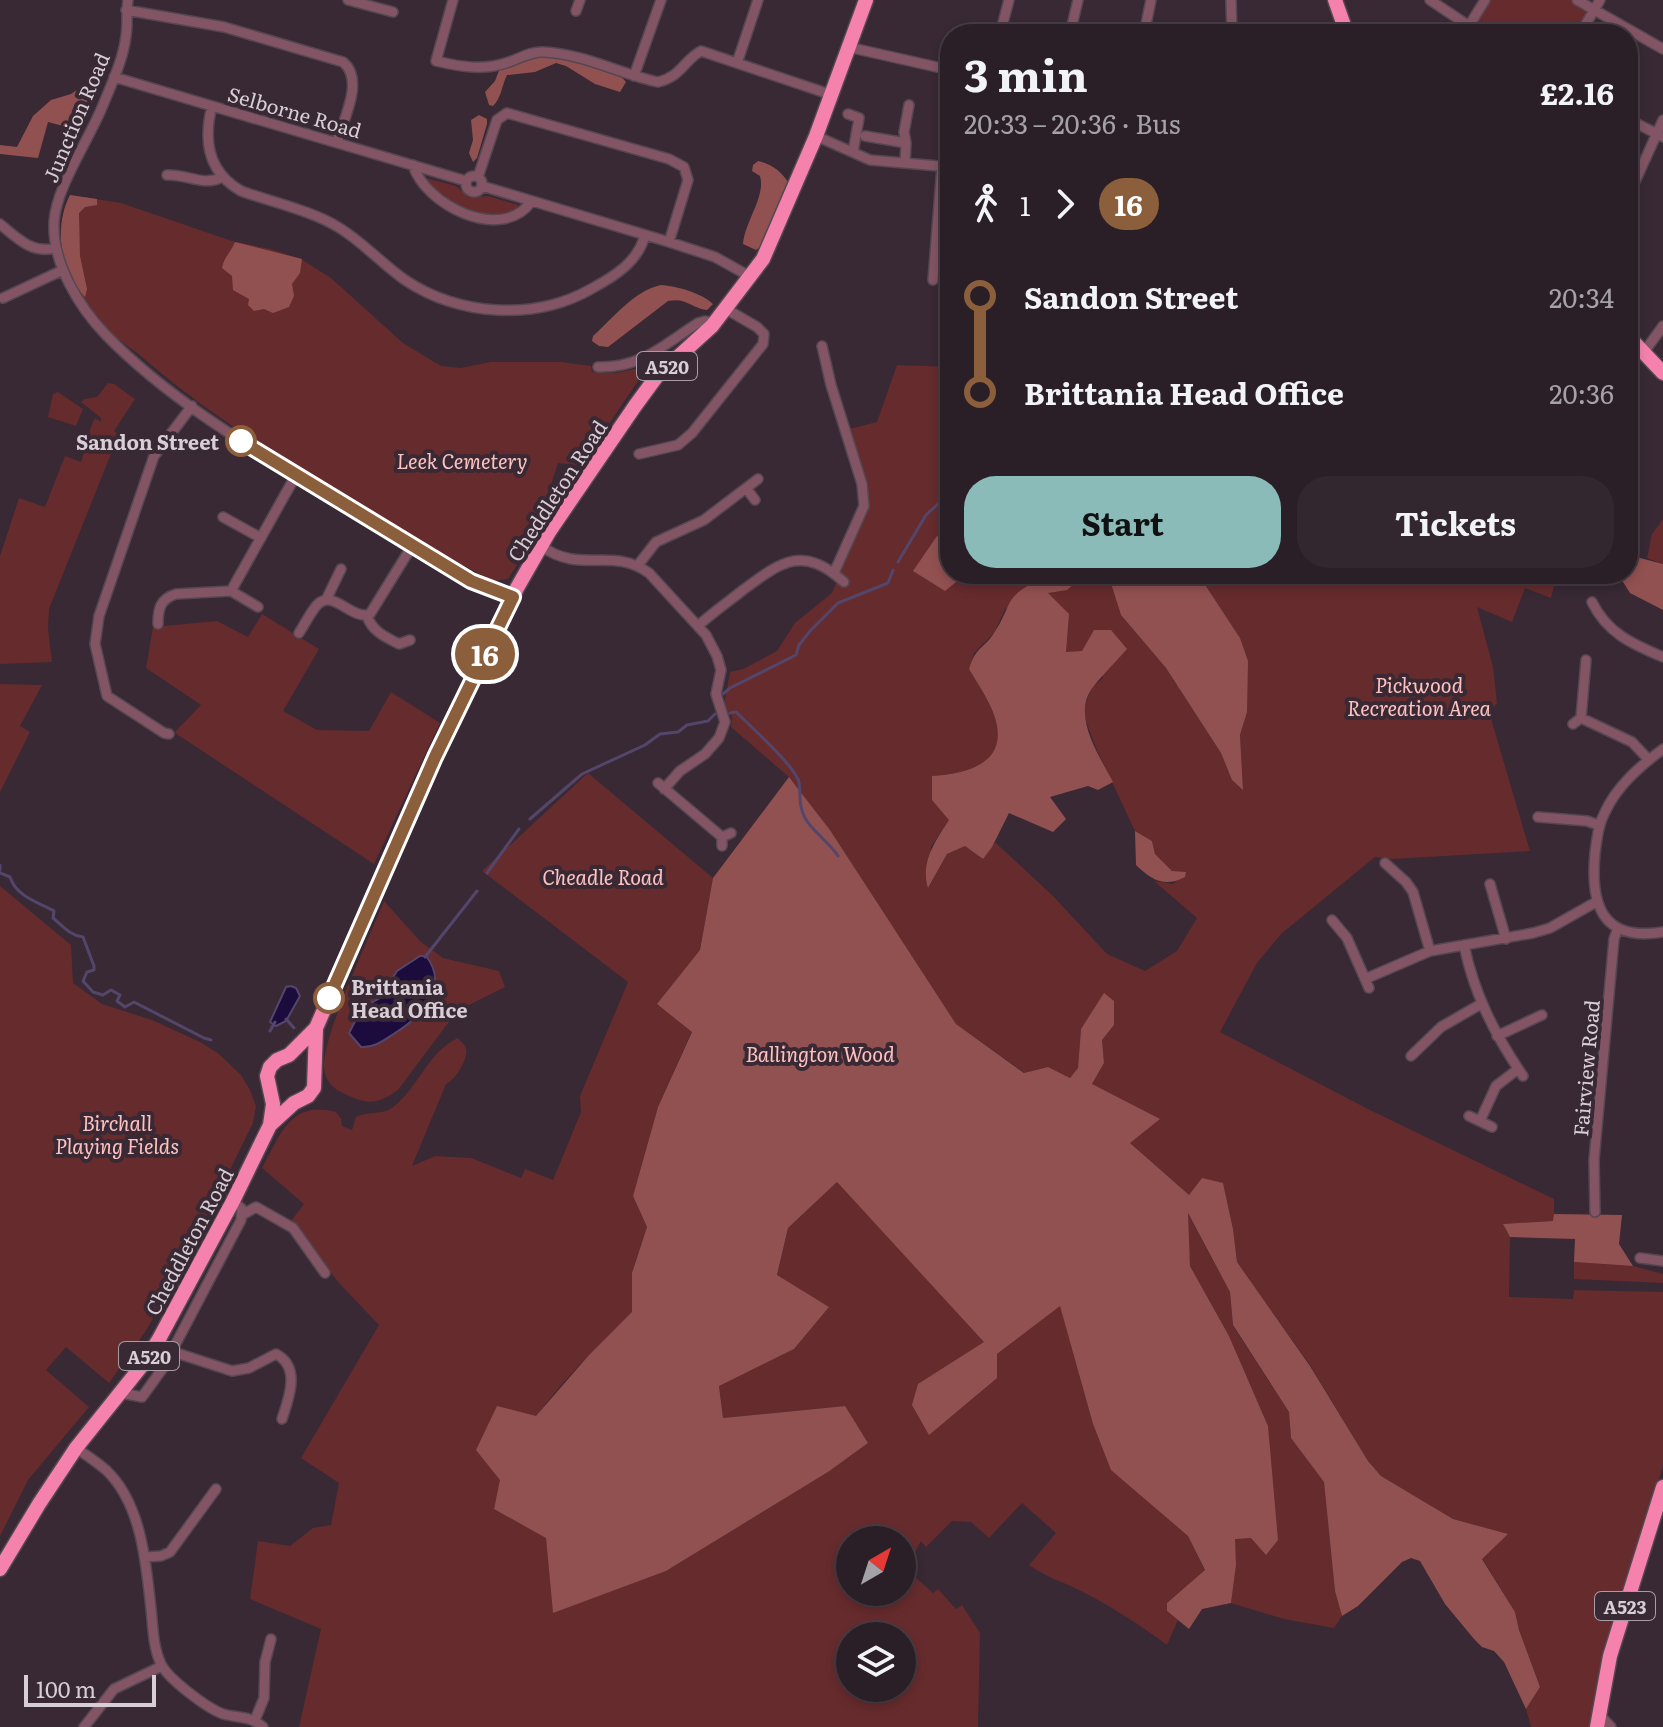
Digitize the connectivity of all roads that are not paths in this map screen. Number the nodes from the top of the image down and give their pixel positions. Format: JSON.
{"nodes":[{"id":1,"x":348,"y":0,"type":"edge"},
{"id":2,"x":453,"y":0,"type":"edge"},
{"id":3,"x":580,"y":0,"type":"edge"},
{"id":4,"x":661,"y":0,"type":"edge"},
{"id":5,"x":758,"y":0,"type":"edge"},
{"id":6,"x":866,"y":0,"type":"edge"},
{"id":7,"x":1009,"y":0,"type":"edge"},
{"id":8,"x":1078,"y":0,"type":"edge"},
{"id":9,"x":1151,"y":0,"type":"edge"},
{"id":10,"x":1231,"y":0,"type":"edge"},
{"id":11,"x":1335,"y":0,"type":"edge"},
{"id":12,"x":1430,"y":0,"type":"edge"},
{"id":13,"x":1485,"y":0,"type":"edge"},
{"id":14,"x":1577,"y":0,"type":"edge"},
{"id":15,"x":1600,"y":0,"type":"edge"},
{"id":16,"x":127,"y":5,"type":"edge"},
{"id":17,"x":1595,"y":10,"type":"junction"},
{"id":18,"x":576,"y":11,"type":"dead end"},
{"id":19,"x":393,"y":12,"type":"dead end"},
{"id":20,"x":1003,"y":24,"type":"edge"},
{"id":21,"x":1072,"y":24,"type":"edge"},
{"id":22,"x":1146,"y":24,"type":"edge"},
{"id":23,"x":1232,"y":24,"type":"edge"},
{"id":24,"x":1343,"y":24,"type":"edge"},
{"id":25,"x":1466,"y":24,"type":"edge"},
{"id":26,"x":1470,"y":24,"type":"edge"},
{"id":27,"x":1586,"y":24,"type":"edge"},
{"id":28,"x":1619,"y":24,"type":"edge"},
{"id":29,"x":1638,"y":35,"type":"edge"},
{"id":30,"x":848,"y":47,"type":"junction"},
{"id":31,"x":1663,"y":49,"type":"edge"},
{"id":32,"x":737,"y":63,"type":"junction"},
{"id":33,"x":940,"y":68,"type":"edge"},
{"id":34,"x":634,"y":76,"type":"junction"},
{"id":35,"x":114,"y":77,"type":"junction"},
{"id":36,"x":832,"y":95,"type":"junction"},
{"id":37,"x":909,"y":105,"type":"dead end"},
{"id":38,"x":212,"y":106,"type":"junction"},
{"id":39,"x":848,"y":114,"type":"dead end"},
{"id":40,"x":1663,"y":120,"type":"edge"},
{"id":41,"x":1638,"y":124,"type":"edge"},
{"id":42,"x":816,"y":136,"type":"junction"},
{"id":43,"x":865,"y":136,"type":"dead end"},
{"id":44,"x":1660,"y":136,"type":"edge"},
{"id":45,"x":337,"y":142,"type":"junction"},
{"id":46,"x":906,"y":143,"type":"junction"},
{"id":47,"x":853,"y":152,"type":"junction"},
{"id":48,"x":905,"y":163,"type":"junction"},
{"id":49,"x":413,"y":165,"type":"junction"},
{"id":50,"x":940,"y":166,"type":"edge"},
{"id":51,"x":167,"y":175,"type":"dead end"},
{"id":52,"x":222,"y":177,"type":"junction"},
{"id":53,"x":1638,"y":178,"type":"edge"},
{"id":54,"x":466,"y":181,"type":"junction"},
{"id":55,"x":480,"y":181,"type":"junction"},
{"id":56,"x":531,"y":202,"type":"junction"},
{"id":57,"x":940,"y":219,"type":"edge"},
{"id":58,"x":0,"y":224,"type":"edge"},
{"id":59,"x":645,"y":235,"type":"junction"},
{"id":60,"x":669,"y":242,"type":"junction"},
{"id":61,"x":56,"y":248,"type":"junction"},
{"id":62,"x":63,"y":270,"type":"junction"},
{"id":63,"x":751,"y":277,"type":"junction"},
{"id":64,"x":933,"y":280,"type":"dead end"},
{"id":65,"x":3,"y":298,"type":"dead end"},
{"id":66,"x":726,"y":309,"type":"junction"},
{"id":67,"x":714,"y":323,"type":"junction"},
{"id":68,"x":1663,"y":326,"type":"edge"},
{"id":69,"x":822,"y":346,"type":"dead end"},
{"id":70,"x":1638,"y":346,"type":"edge"},
{"id":71,"x":1644,"y":352,"type":"junction"},
{"id":72,"x":598,"y":367,"type":"dead end"},
{"id":73,"x":1663,"y":373,"type":"edge"},
{"id":74,"x":192,"y":406,"type":"junction"},
{"id":75,"x":648,"y":440,"type":"dead end"},
{"id":76,"x":296,"y":475,"type":"junction"},
{"id":77,"x":758,"y":479,"type":"dead end"},
{"id":78,"x":746,"y":488,"type":"junction"},
{"id":79,"x":755,"y":500,"type":"dead end"},
{"id":80,"x":223,"y":517,"type":"dead end"},
{"id":81,"x":261,"y":538,"type":"junction"},
{"id":82,"x":412,"y":546,"type":"junction"},
{"id":83,"x":541,"y":546,"type":"junction"},
{"id":84,"x":638,"y":565,"type":"junction"},
{"id":85,"x":341,"y":569,"type":"dead end"},
{"id":86,"x":834,"y":573,"type":"junction"},
{"id":87,"x":844,"y":582,"type":"dead end"},
{"id":88,"x":231,"y":591,"type":"junction"},
{"id":89,"x":513,"y":597,"type":"junction"},
{"id":90,"x":326,"y":600,"type":"junction"},
{"id":91,"x":1592,"y":602,"type":"dead end"},
{"id":92,"x":258,"y":607,"type":"dead end"},
{"id":93,"x":1598,"y":614,"type":"junction"},
{"id":94,"x":367,"y":616,"type":"junction"},
{"id":95,"x":1586,"y":620,"type":"dead end"},
{"id":96,"x":158,"y":624,"type":"dead end"},
{"id":97,"x":698,"y":626,"type":"junction"},
{"id":98,"x":299,"y":633,"type":"dead end"},
{"id":99,"x":410,"y":640,"type":"dead end"},
{"id":100,"x":1663,"y":657,"type":"edge"},
{"id":101,"x":1588,"y":666,"type":"dead end"},
{"id":102,"x":169,"y":734,"type":"dead end"},
{"id":103,"x":1663,"y":749,"type":"edge"},
{"id":104,"x":1649,"y":760,"type":"junction"},
{"id":105,"x":1598,"y":825,"type":"junction"},
{"id":106,"x":1547,"y":830,"type":"dead end"},
{"id":107,"x":725,"y":838,"type":"dead end"},
{"id":108,"x":1385,"y":863,"type":"dead end"},
{"id":109,"x":1406,"y":864,"type":"dead end"},
{"id":110,"x":1397,"y":873,"type":"junction"},
{"id":111,"x":1488,"y":891,"type":"dead end"},
{"id":112,"x":1596,"y":902,"type":"junction"},
{"id":113,"x":1618,"y":928,"type":"junction"},
{"id":114,"x":1663,"y":932,"type":"edge"},
{"id":115,"x":1330,"y":935,"type":"dead end"},
{"id":116,"x":1506,"y":939,"type":"junction"},
{"id":117,"x":1464,"y":945,"type":"junction"},
{"id":118,"x":1430,"y":951,"type":"junction"},
{"id":119,"x":1481,"y":1004,"type":"junction"},
{"id":120,"x":1539,"y":1020,"type":"dead end"},
{"id":121,"x":316,"y":1028,"type":"junction"},
{"id":122,"x":1497,"y":1036,"type":"junction"},
{"id":123,"x":1419,"y":1053,"type":"dead end"},
{"id":124,"x":289,"y":1055,"type":"junction"},
{"id":125,"x":313,"y":1069,"type":"junction"},
{"id":126,"x":272,"y":1094,"type":"junction"},
{"id":127,"x":294,"y":1103,"type":"junction"},
{"id":128,"x":1469,"y":1116,"type":"dead end"},
{"id":129,"x":1480,"y":1121,"type":"junction"},
{"id":130,"x":270,"y":1125,"type":"junction"},
{"id":131,"x":1492,"y":1127,"type":"dead end"},
{"id":132,"x":233,"y":1201,"type":"junction"},
{"id":133,"x":1595,"y":1212,"type":"dead end"},
{"id":134,"x":242,"y":1215,"type":"junction"},
{"id":135,"x":1640,"y":1258,"type":"dead end"},
{"id":136,"x":1663,"y":1261,"type":"edge"},
{"id":137,"x":325,"y":1273,"type":"dead end"},
{"id":138,"x":155,"y":1346,"type":"junction"},
{"id":139,"x":173,"y":1351,"type":"junction"},
{"id":140,"x":121,"y":1393,"type":"junction"},
{"id":141,"x":282,"y":1419,"type":"dead end"},
{"id":142,"x":76,"y":1448,"type":"junction"},
{"id":143,"x":1663,"y":1487,"type":"edge"},
{"id":144,"x":216,"y":1489,"type":"dead end"},
{"id":145,"x":145,"y":1557,"type":"junction"},
{"id":146,"x":0,"y":1569,"type":"edge"},
{"id":147,"x":271,"y":1639,"type":"dead end"},
{"id":148,"x":162,"y":1666,"type":"junction"},
{"id":149,"x":1603,"y":1722,"type":"edge"},
{"id":150,"x":259,"y":1723,"type":"edge"},
{"id":151,"x":84,"y":1727,"type":"edge"}],
"edges":[{"from":1,"to":19,"type":"street"},
{"from":2,"to":34,"type":"street"},
{"from":3,"to":18,"type":"street"},
{"from":4,"to":34,"type":"street"},
{"from":5,"to":32,"type":"street"},
{"from":6,"to":30,"type":"highway","number":"A520"},
{"from":7,"to":20,"type":"street"},
{"from":8,"to":21,"type":"street"},
{"from":9,"to":22,"type":"street"},
{"from":10,"to":23,"type":"street"},
{"from":11,"to":24,"type":"highway"},
{"from":12,"to":25,"type":"street"},
{"from":13,"to":26,"type":"street"},
{"from":14,"to":17,"type":"street"},
{"from":15,"to":17,"type":"street"},
{"from":16,"to":35,"type":"street","name":"Junction Road"},
{"from":16,"to":45,"type":"street"},
{"from":17,"to":27,"type":"street"},
{"from":17,"to":28,"type":"street"},
{"from":29,"to":31,"type":"street"},
{"from":30,"to":33,"type":"street"},
{"from":30,"to":36,"type":"highway","number":"A520"},
{"from":32,"to":34,"type":"street"},
{"from":32,"to":36,"type":"street"},
{"from":35,"to":38,"type":"street","name":"Selborne Road"},
{"from":35,"to":61,"type":"street","name":"Junction Road"},
{"from":36,"to":42,"type":"highway","number":"A520"},
{"from":37,"to":46,"type":"street"},
{"from":38,"to":45,"type":"street","name":"Selborne Road"},
{"from":38,"to":52,"type":"street"},
{"from":39,"to":47,"type":"street"},
{"from":40,"to":44,"type":"street"},
{"from":41,"to":44,"type":"street"},
{"from":42,"to":47,"type":"street"},
{"from":42,"to":63,"type":"highway","name":"Cheddleton Road","number":"A520"},
{"from":43,"to":46,"type":"street"},
{"from":44,"to":53,"type":"street"},
{"from":45,"to":49,"type":"street","name":"Selborne Road"},
{"from":46,"to":48,"type":"street"},
{"from":47,"to":48,"type":"street"},
{"from":48,"to":50,"type":"street"},
{"from":49,"to":54,"type":"street","name":"Selborne Road"},
{"from":49,"to":56,"type":"street"},
{"from":51,"to":52,"type":"street"},
{"from":52,"to":59,"type":"street"},
{"from":54,"to":55,"type":"street"},
{"from":54,"to":55,"type":"street"},
{"from":55,"to":56,"type":"street"},
{"from":55,"to":60,"type":"street"},
{"from":56,"to":59,"type":"street"},
{"from":57,"to":64,"type":"street"},
{"from":58,"to":61,"type":"street"},
{"from":59,"to":60,"type":"street"},
{"from":60,"to":63,"type":"street"},
{"from":61,"to":62,"type":"street","name":"Junction Road"},
{"from":62,"to":65,"type":"street"},
{"from":62,"to":74,"type":"street","name":"Junction Road"},
{"from":63,"to":66,"type":"highway","name":"Cheddleton Road","number":"A520"},
{"from":66,"to":67,"type":"highway","name":"Cheddleton Road","number":"A520"},
{"from":66,"to":75,"type":"street"},
{"from":67,"to":72,"type":"street"},
{"from":67,"to":83,"type":"highway","name":"Cheddleton Road","number":"A520"},
{"from":68,"to":71,"type":"street"},
{"from":69,"to":86,"type":"street"},
{"from":70,"to":71,"type":"highway"},
{"from":71,"to":73,"type":"highway"},
{"from":74,"to":76,"type":"street","name":"Junction Road"},
{"from":74,"to":102,"type":"street"},
{"from":76,"to":81,"type":"street"},
{"from":76,"to":82,"type":"street","name":"Junction Road"},
{"from":77,"to":78,"type":"street"},
{"from":78,"to":79,"type":"street"},
{"from":78,"to":84,"type":"street"},
{"from":80,"to":81,"type":"street"},
{"from":81,"to":88,"type":"street"},
{"from":82,"to":89,"type":"street","name":"Junction Road"},
{"from":82,"to":94,"type":"street"},
{"from":83,"to":84,"type":"street"},
{"from":83,"to":89,"type":"highway","name":"Cheddleton Road","number":"A520"},
{"from":84,"to":97,"type":"street"},
{"from":85,"to":90,"type":"street"},
{"from":86,"to":87,"type":"street"},
{"from":86,"to":97,"type":"street"},
{"from":88,"to":92,"type":"street"},
{"from":88,"to":96,"type":"street"},
{"from":89,"to":121,"type":"highway","name":"Cheddleton Road","number":"A520"},
{"from":90,"to":94,"type":"street"},
{"from":90,"to":98,"type":"street"},
{"from":91,"to":93,"type":"street"},
{"from":93,"to":95,"type":"street"},
{"from":93,"to":100,"type":"street"},
{"from":94,"to":99,"type":"street"},
{"from":97,"to":107,"type":"street"},
{"from":101,"to":104,"type":"street"},
{"from":103,"to":104,"type":"street"},
{"from":104,"to":105,"type":"street"},
{"from":105,"to":106,"type":"street"},
{"from":105,"to":112,"type":"street"},
{"from":108,"to":110,"type":"street"},
{"from":109,"to":110,"type":"street"},
{"from":110,"to":118,"type":"street"},
{"from":111,"to":116,"type":"street"},
{"from":112,"to":113,"type":"street"},
{"from":112,"to":116,"type":"street"},
{"from":113,"to":114,"type":"street"},
{"from":113,"to":133,"type":"street","name":"Fairview Road"},
{"from":115,"to":118,"type":"street"},
{"from":116,"to":117,"type":"street"},
{"from":117,"to":118,"type":"street"},
{"from":117,"to":119,"type":"street"},
{"from":119,"to":122,"type":"street"},
{"from":119,"to":123,"type":"street"},
{"from":120,"to":122,"type":"street"},
{"from":121,"to":124,"type":"highway","name":"Cheddleton Road","number":"A520"},
{"from":121,"to":125,"type":"highway","name":"Cheddleton Road","number":"A520"},
{"from":122,"to":129,"type":"street"},
{"from":124,"to":125,"type":"highway"},
{"from":124,"to":126,"type":"highway","name":"Cheddleton Road"},
{"from":125,"to":127,"type":"highway","name":"Cheddleton Road"},
{"from":126,"to":127,"type":"highway"},
{"from":126,"to":130,"type":"highway","name":"Cheddleton Road","number":"A520"},
{"from":127,"to":130,"type":"highway","name":"Cheddleton Road","number":"A520"},
{"from":128,"to":129,"type":"street"},
{"from":129,"to":131,"type":"street"},
{"from":130,"to":132,"type":"highway","name":"Cheddleton Road","number":"A520"},
{"from":132,"to":134,"type":"street"},
{"from":132,"to":138,"type":"highway","name":"Cheddleton Road","number":"A520"},
{"from":134,"to":137,"type":"street"},
{"from":134,"to":139,"type":"street"},
{"from":135,"to":136,"type":"street"},
{"from":138,"to":139,"type":"street"},
{"from":138,"to":140,"type":"highway","name":"Cheddleton Road","number":"A520"},
{"from":139,"to":140,"type":"street"},
{"from":139,"to":141,"type":"street"},
{"from":140,"to":142,"type":"highway","name":"Cheddleton Road","number":"A520"},
{"from":142,"to":145,"type":"street"},
{"from":142,"to":146,"type":"highway","name":"Cheddleton Road","number":"A520"},
{"from":143,"to":149,"type":"highway","number":"A523"},
{"from":144,"to":145,"type":"street"},
{"from":145,"to":148,"type":"street"},
{"from":147,"to":150,"type":"street"},
{"from":148,"to":150,"type":"street"},
{"from":148,"to":151,"type":"street"}]}
